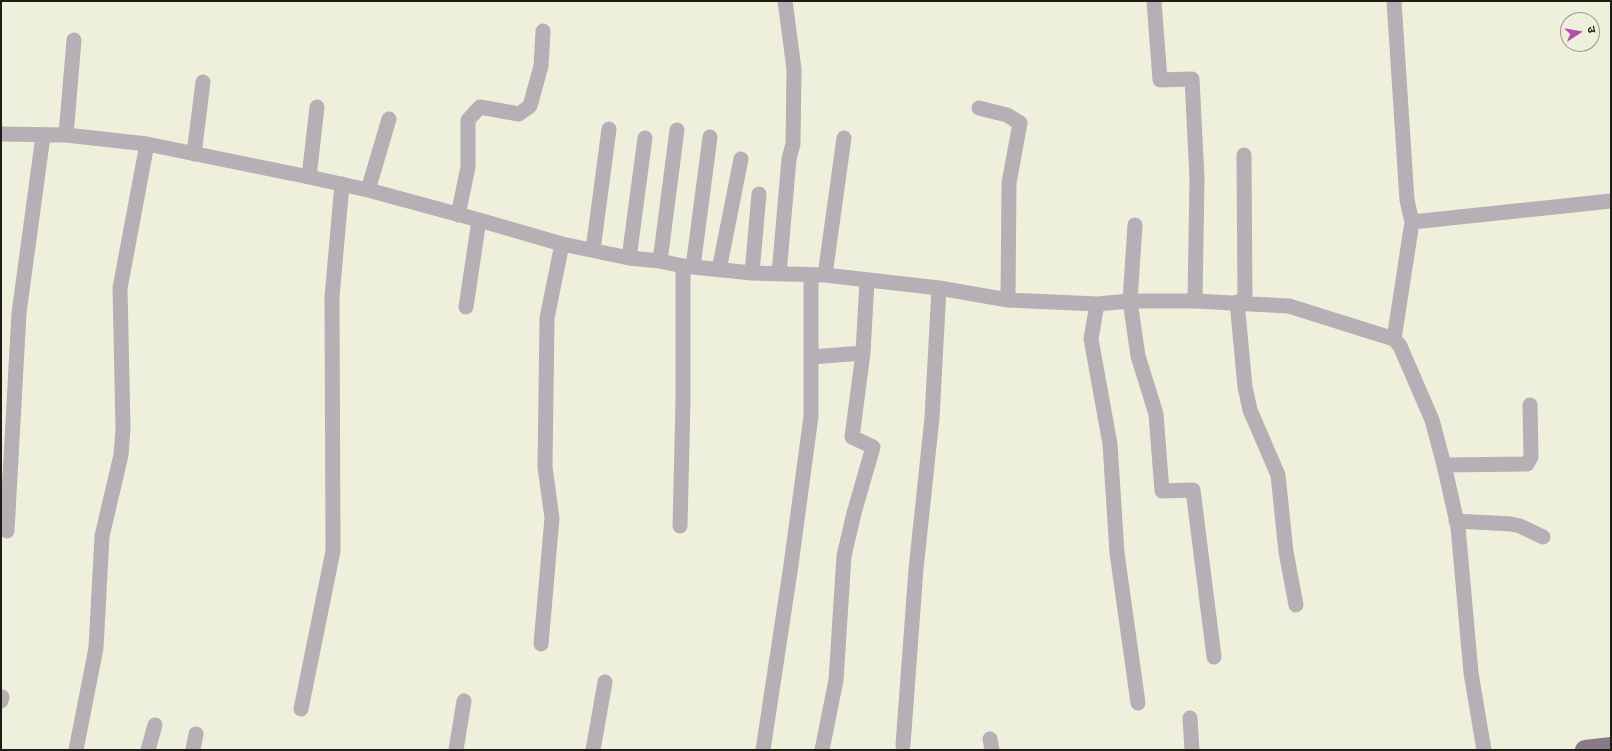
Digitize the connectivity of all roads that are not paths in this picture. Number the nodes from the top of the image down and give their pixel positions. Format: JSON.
{"nodes":[{"id":1,"x":786,"y":1,"type":"edge"},
{"id":2,"x":1154,"y":1,"type":"edge"},
{"id":3,"x":1394,"y":1,"type":"edge"},
{"id":4,"x":543,"y":31,"type":"dead end"},
{"id":5,"x":74,"y":40,"type":"dead end"},
{"id":6,"x":203,"y":82,"type":"dead end"},
{"id":7,"x":317,"y":107,"type":"dead end"},
{"id":8,"x":979,"y":108,"type":"dead end"},
{"id":9,"x":390,"y":119,"type":"dead end"},
{"id":10,"x":609,"y":129,"type":"dead end"},
{"id":11,"x":677,"y":130,"type":"dead end"},
{"id":12,"x":1,"y":134,"type":"edge"},
{"id":13,"x":66,"y":135,"type":"junction"},
{"id":14,"x":42,"y":136,"type":"junction"},
{"id":15,"x":710,"y":137,"type":"dead end"},
{"id":16,"x":645,"y":138,"type":"dead end"},
{"id":17,"x":844,"y":138,"type":"dead end"},
{"id":18,"x":147,"y":144,"type":"junction"},
{"id":19,"x":194,"y":154,"type":"junction"},
{"id":20,"x":1244,"y":155,"type":"dead end"},
{"id":21,"x":741,"y":159,"type":"dead end"},
{"id":22,"x":309,"y":177,"type":"junction"},
{"id":23,"x":342,"y":184,"type":"junction"},
{"id":24,"x":368,"y":190,"type":"junction"},
{"id":25,"x":759,"y":194,"type":"dead end"},
{"id":26,"x":1611,"y":201,"type":"edge"},
{"id":27,"x":458,"y":215,"type":"junction"},
{"id":28,"x":479,"y":220,"type":"junction"},
{"id":29,"x":1412,"y":222,"type":"junction"},
{"id":30,"x":1134,"y":225,"type":"dead end"},
{"id":31,"x":562,"y":244,"type":"junction"},
{"id":32,"x":593,"y":250,"type":"junction"},
{"id":33,"x":630,"y":258,"type":"junction"},
{"id":34,"x":660,"y":261,"type":"junction"},
{"id":35,"x":688,"y":267,"type":"junction"},
{"id":36,"x":719,"y":270,"type":"junction"},
{"id":37,"x":752,"y":273,"type":"junction"},
{"id":38,"x":779,"y":274,"type":"junction"},
{"id":39,"x":818,"y":275,"type":"junction"},
{"id":40,"x":867,"y":280,"type":"junction"},
{"id":41,"x":939,"y":288,"type":"junction"},
{"id":42,"x":1008,"y":300,"type":"junction"},
{"id":43,"x":1130,"y":301,"type":"junction"},
{"id":44,"x":1195,"y":301,"type":"junction"},
{"id":45,"x":1241,"y":303,"type":"junction"},
{"id":46,"x":1097,"y":304,"type":"junction"},
{"id":47,"x":466,"y":307,"type":"dead end"},
{"id":48,"x":1394,"y":339,"type":"junction"},
{"id":49,"x":863,"y":353,"type":"junction"},
{"id":50,"x":811,"y":357,"type":"junction"},
{"id":51,"x":1530,"y":405,"type":"dead end"},
{"id":52,"x":1444,"y":465,"type":"junction"},
{"id":53,"x":1456,"y":521,"type":"junction"},
{"id":54,"x":680,"y":526,"type":"dead end"},
{"id":55,"x":7,"y":531,"type":"dead end"},
{"id":56,"x":1543,"y":537,"type":"dead end"},
{"id":57,"x":1296,"y":605,"type":"dead end"},
{"id":58,"x":541,"y":644,"type":"dead end"},
{"id":59,"x":1214,"y":657,"type":"dead end"},
{"id":60,"x":606,"y":682,"type":"dead end"},
{"id":61,"x":464,"y":701,"type":"dead end"},
{"id":62,"x":1138,"y":703,"type":"dead end"},
{"id":63,"x":301,"y":709,"type":"dead end"},
{"id":64,"x":1190,"y":718,"type":"dead end"},
{"id":65,"x":155,"y":725,"type":"dead end"},
{"id":66,"x":196,"y":734,"type":"dead end"},
{"id":67,"x":903,"y":745,"type":"dead end"},
{"id":68,"x":1611,"y":747,"type":"edge"},
{"id":69,"x":76,"y":750,"type":"edge"},
{"id":70,"x":148,"y":750,"type":"edge"},
{"id":71,"x":192,"y":750,"type":"edge"},
{"id":72,"x":456,"y":750,"type":"edge"},
{"id":73,"x":593,"y":750,"type":"edge"},
{"id":74,"x":763,"y":750,"type":"edge"},
{"id":75,"x":822,"y":750,"type":"edge"},
{"id":76,"x":1192,"y":750,"type":"edge"},
{"id":77,"x":1484,"y":750,"type":"edge"},
{"id":78,"x":1585,"y":750,"type":"edge"}],
"edges":[{"from":1,"to":38,"type":"street"},
{"from":2,"to":44,"type":"street"},
{"from":3,"to":29,"type":"street"},
{"from":4,"to":27,"type":"street"},
{"from":5,"to":13,"type":"street"},
{"from":6,"to":19,"type":"street"},
{"from":7,"to":22,"type":"street"},
{"from":8,"to":42,"type":"street"},
{"from":9,"to":24,"type":"street"},
{"from":10,"to":32,"type":"street"},
{"from":11,"to":34,"type":"street"},
{"from":12,"to":14,"type":"street"},
{"from":13,"to":14,"type":"street"},
{"from":13,"to":18,"type":"street"},
{"from":14,"to":55,"type":"street"},
{"from":15,"to":35,"type":"street"},
{"from":16,"to":33,"type":"street"},
{"from":17,"to":39,"type":"street"},
{"from":18,"to":19,"type":"street"},
{"from":18,"to":69,"type":"street"},
{"from":19,"to":22,"type":"street"},
{"from":20,"to":45,"type":"street"},
{"from":21,"to":36,"type":"street"},
{"from":22,"to":23,"type":"street"},
{"from":23,"to":24,"type":"street"},
{"from":23,"to":63,"type":"street"},
{"from":24,"to":27,"type":"street"},
{"from":25,"to":37,"type":"street"},
{"from":26,"to":29,"type":"street"},
{"from":27,"to":28,"type":"street"},
{"from":28,"to":31,"type":"street"},
{"from":28,"to":47,"type":"street"},
{"from":29,"to":48,"type":"street"},
{"from":30,"to":43,"type":"street"},
{"from":31,"to":32,"type":"street"},
{"from":31,"to":58,"type":"street"},
{"from":32,"to":33,"type":"street"},
{"from":33,"to":34,"type":"street"},
{"from":34,"to":35,"type":"street"},
{"from":35,"to":36,"type":"street"},
{"from":35,"to":54,"type":"street"},
{"from":36,"to":37,"type":"street"},
{"from":37,"to":38,"type":"street"},
{"from":38,"to":39,"type":"street"},
{"from":39,"to":40,"type":"street"},
{"from":39,"to":50,"type":"street"},
{"from":40,"to":41,"type":"street"},
{"from":40,"to":49,"type":"street"},
{"from":41,"to":42,"type":"street"},
{"from":41,"to":67,"type":"street"},
{"from":42,"to":46,"type":"street"},
{"from":43,"to":44,"type":"street"},
{"from":43,"to":46,"type":"street"},
{"from":43,"to":59,"type":"street"},
{"from":44,"to":45,"type":"street"},
{"from":45,"to":48,"type":"street"},
{"from":45,"to":57,"type":"street"},
{"from":46,"to":62,"type":"street"},
{"from":48,"to":52,"type":"street"},
{"from":49,"to":50,"type":"street"},
{"from":49,"to":75,"type":"street"},
{"from":50,"to":74,"type":"street"},
{"from":51,"to":52,"type":"street"},
{"from":52,"to":53,"type":"street"},
{"from":53,"to":56,"type":"street"},
{"from":53,"to":77,"type":"street"},
{"from":60,"to":73,"type":"street"},
{"from":61,"to":72,"type":"street"},
{"from":64,"to":76,"type":"street"},
{"from":65,"to":70,"type":"street"},
{"from":66,"to":71,"type":"street"},
{"from":68,"to":78,"type":"main road"}]}
